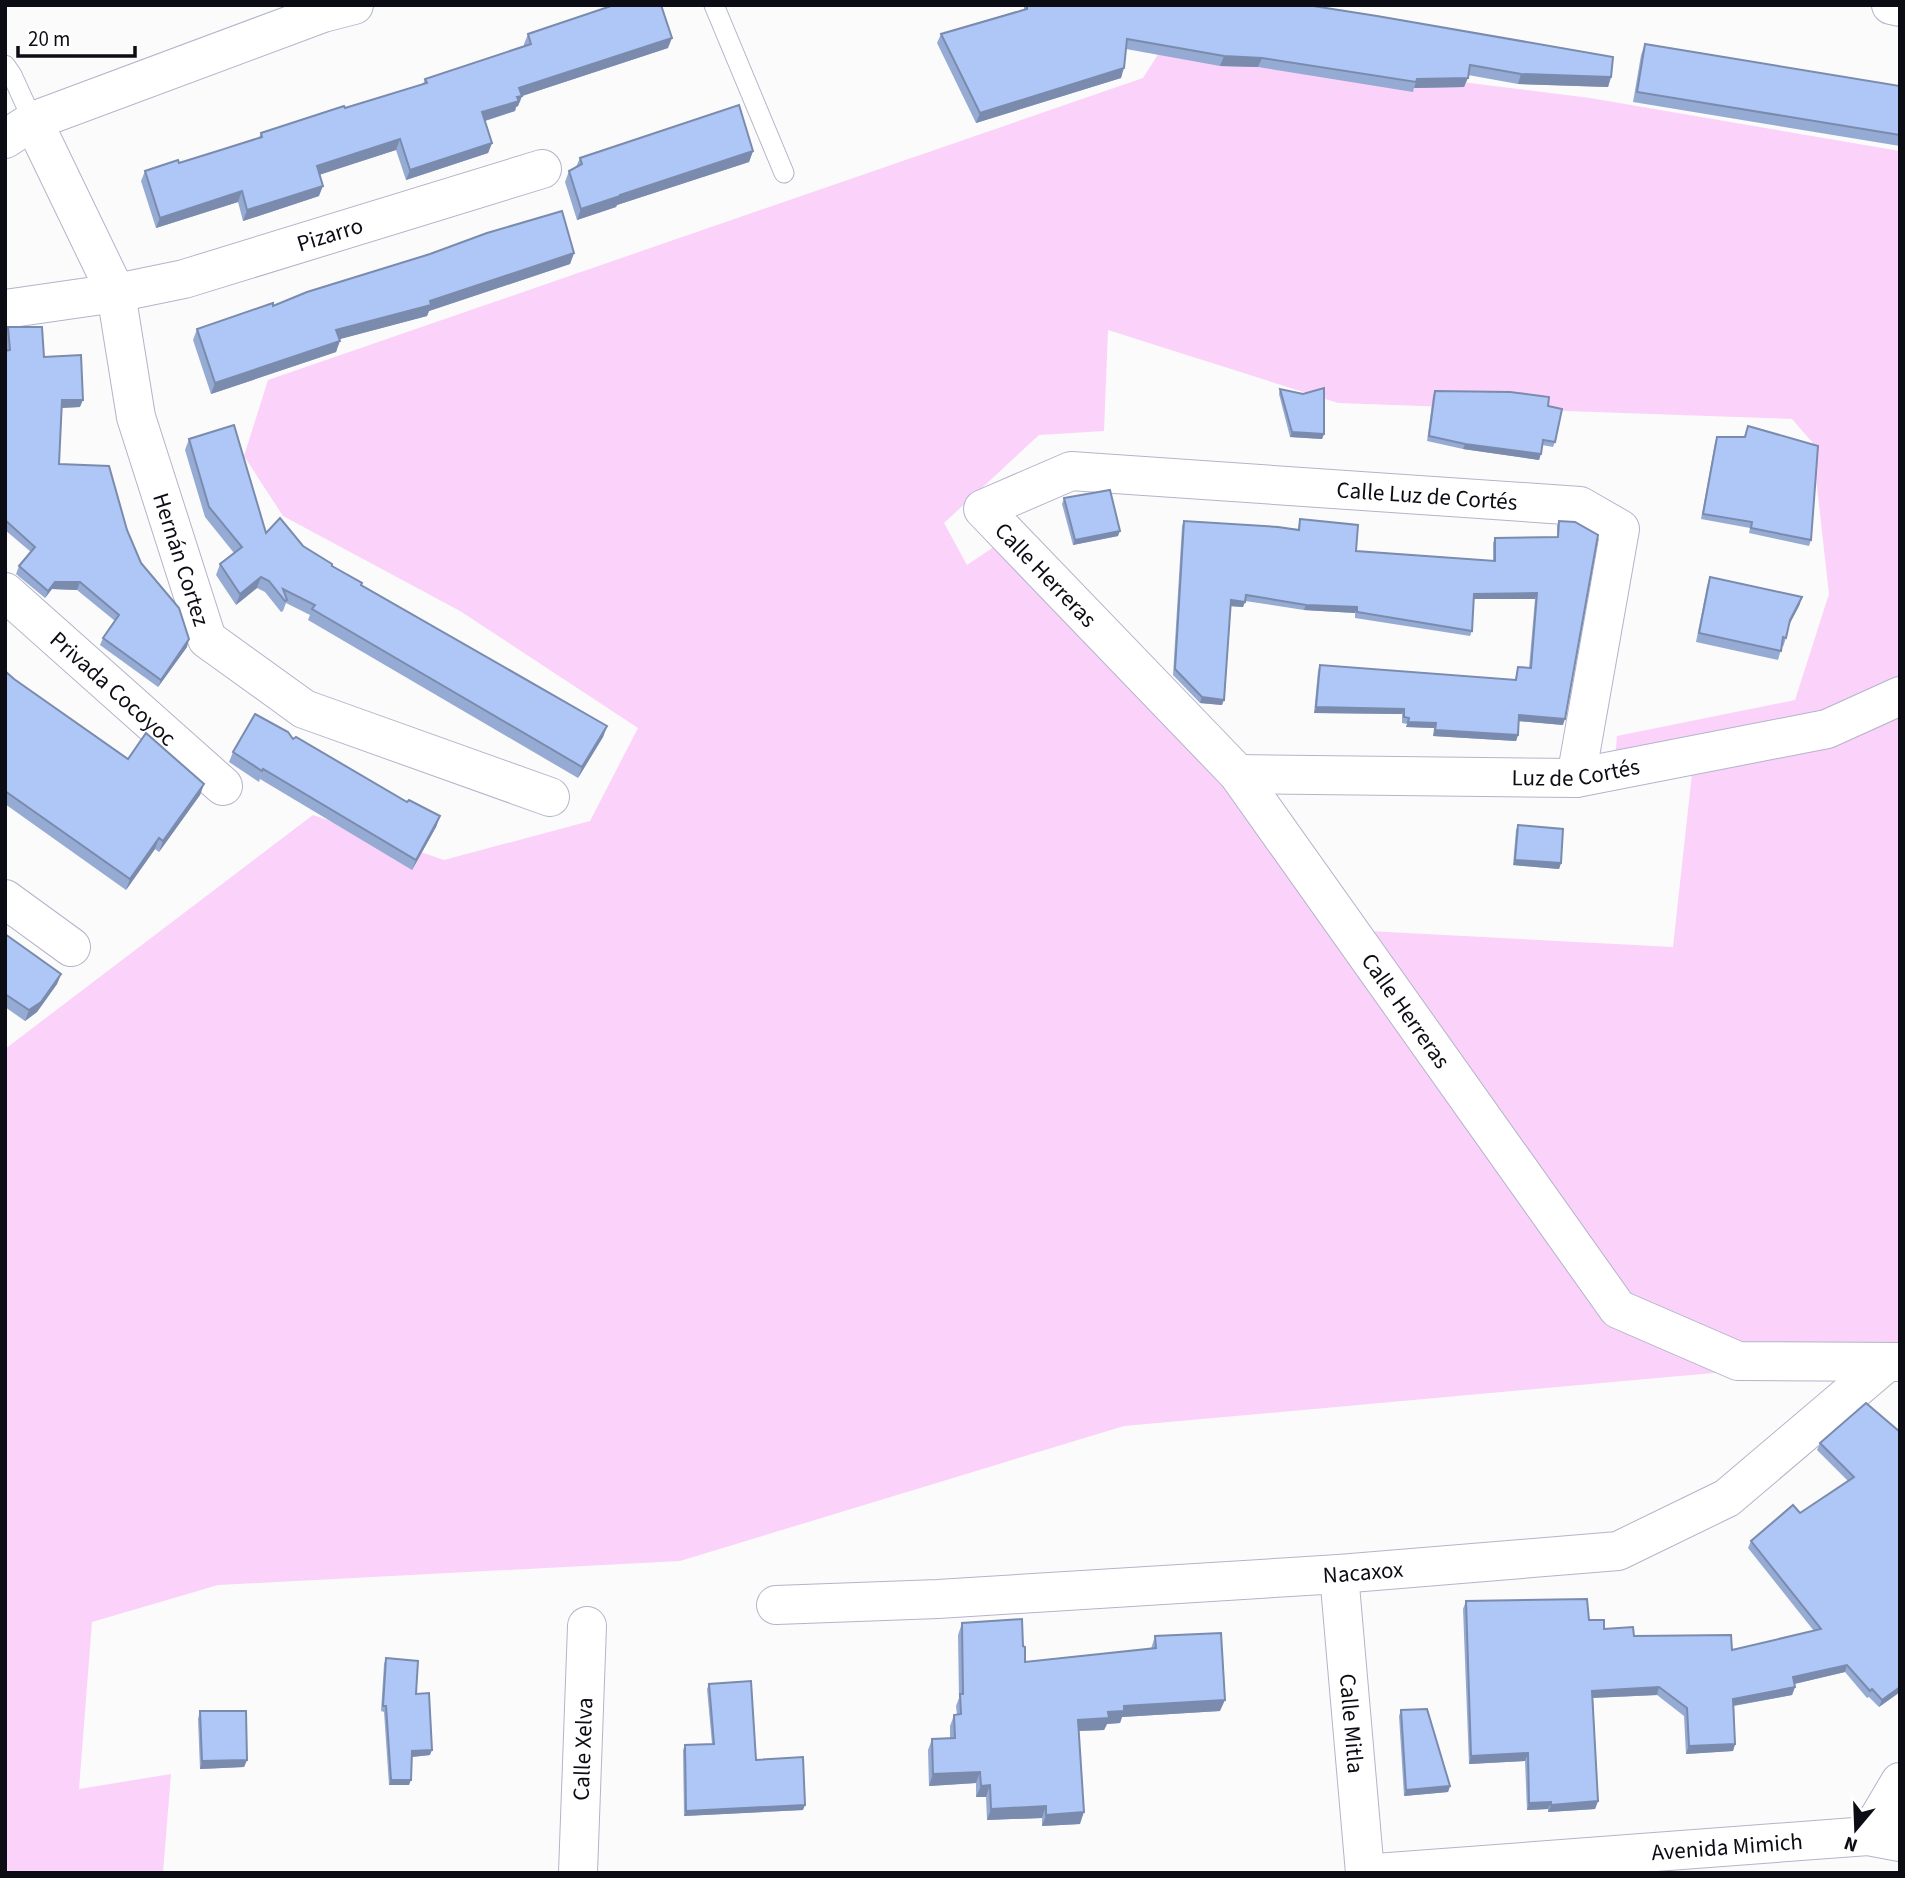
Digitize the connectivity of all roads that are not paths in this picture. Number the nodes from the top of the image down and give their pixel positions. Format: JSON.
{"nodes":[{"id":1,"x":713,"y":5,"type":"edge"},
{"id":2,"x":1891,"y":5,"type":"edge"},
{"id":3,"x":1900,"y":6,"type":"edge"},
{"id":4,"x":332,"y":8,"type":"edge"},
{"id":5,"x":5,"y":65,"type":"edge"},
{"id":6,"x":19,"y":130,"type":"edge"},
{"id":7,"x":542,"y":169,"type":"dead end"},
{"id":8,"x":784,"y":173,"type":"dead end"},
{"id":9,"x":116,"y":293,"type":"junction"},
{"id":10,"x":5,"y":309,"type":"edge"},
{"id":11,"x":983,"y":509,"type":"joint"},
{"id":12,"x":5,"y":592,"type":"edge"},
{"id":13,"x":1900,"y":696,"type":"edge"},
{"id":14,"x":1238,"y":774,"type":"junction"},
{"id":15,"x":1576,"y":778,"type":"junction"},
{"id":16,"x":223,"y":786,"type":"dead end"},
{"id":17,"x":550,"y":797,"type":"dead end"},
{"id":18,"x":5,"y":899,"type":"edge"},
{"id":19,"x":71,"y":947,"type":"dead end"},
{"id":20,"x":1893,"y":1362,"type":"edge"},
{"id":21,"x":1339,"y":1574,"type":"junction"},
{"id":22,"x":776,"y":1605,"type":"dead end"},
{"id":23,"x":587,"y":1626,"type":"dead end"},
{"id":24,"x":1900,"y":1782,"type":"edge"},
{"id":25,"x":1884,"y":1839,"type":"edge"},
{"id":26,"x":578,"y":1873,"type":"edge"},
{"id":27,"x":1366,"y":1873,"type":"edge"},
{"id":28,"x":1376,"y":1873,"type":"edge"}],
"edges":[{"from":1,"to":8,"type":"lane"},
{"from":2,"to":3,"type":"street"},
{"from":4,"to":6,"type":"street"},
{"from":5,"to":6,"type":"lane"},
{"from":6,"to":9,"type":"street","name":"Hernán Cortez"},
{"from":7,"to":9,"type":"street","name":"Pizarro"},
{"from":9,"to":10,"type":"street","name":"Pizarro"},
{"from":9,"to":17,"type":"street","name":"Hernán Cortez"},
{"from":11,"to":14,"type":"street","name":"Calle Herreras"},
{"from":11,"to":15,"type":"street","name":"Calle Luz de Cortés"},
{"from":12,"to":16,"type":"street","name":"Privada Cocoyoc"},
{"from":13,"to":15,"type":"street","name":"Luz de Cortés"},
{"from":14,"to":15,"type":"street","name":"Luz de Cortés"},
{"from":14,"to":20,"type":"street","name":"Calle Herreras"},
{"from":18,"to":19,"type":"street"},
{"from":20,"to":21,"type":"street","name":"Nacaxox"},
{"from":21,"to":22,"type":"street","name":"Nacaxox"},
{"from":21,"to":27,"type":"street","name":"Calle Mitla"},
{"from":23,"to":26,"type":"street","name":"Calle Xelva"},
{"from":24,"to":25,"type":"street"},
{"from":25,"to":28,"type":"street","name":"Avenida Mimich"}]}
